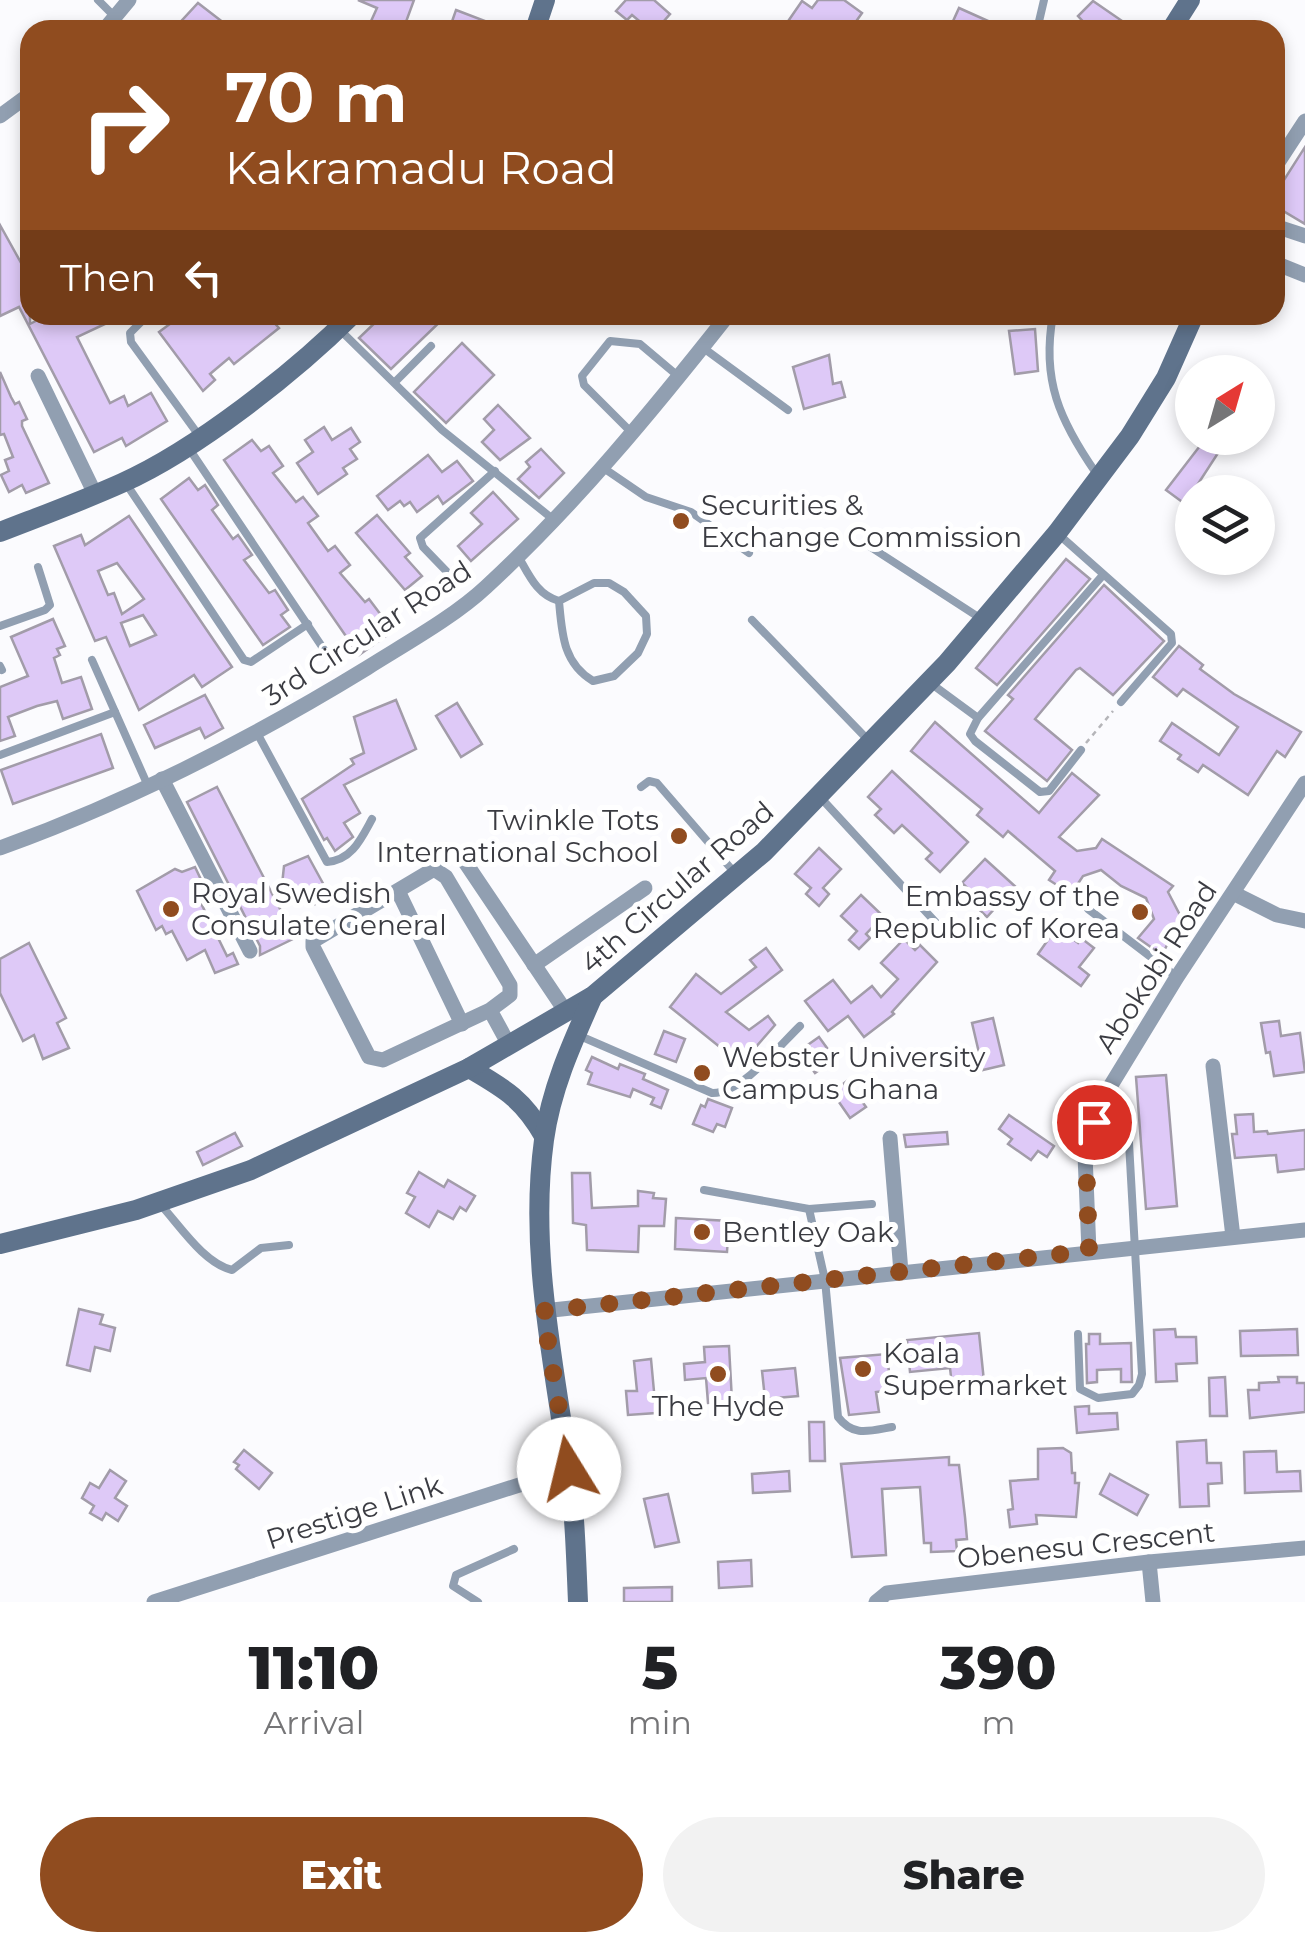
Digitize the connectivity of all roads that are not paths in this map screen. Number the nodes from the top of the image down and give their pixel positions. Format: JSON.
{"nodes":[{"id":1,"x":130,"y":0,"type":"edge"},
{"id":2,"x":112,"y":20,"type":"edge"},
{"id":3,"x":1305,"y":121,"type":"edge"},
{"id":4,"x":1285,"y":152,"type":"edge"},
{"id":5,"x":138,"y":325,"type":"edge"},
{"id":6,"x":342,"y":325,"type":"edge"},
{"id":7,"x":349,"y":325,"type":"edge"},
{"id":8,"x":720,"y":325,"type":"edge"},
{"id":9,"x":1050,"y":325,"type":"edge"},
{"id":10,"x":1190,"y":325,"type":"edge"},
{"id":11,"x":432,"y":346,"type":"dead end"},
{"id":12,"x":702,"y":347,"type":"junction"},
{"id":13,"x":38,"y":376,"type":"dead end"},
{"id":14,"x":678,"y":376,"type":"junction"},
{"id":15,"x":396,"y":381,"type":"junction"},
{"id":16,"x":788,"y":410,"type":"dead end"},
{"id":17,"x":632,"y":433,"type":"junction"},
{"id":18,"x":193,"y":442,"type":"junction"},
{"id":19,"x":602,"y":467,"type":"junction"},
{"id":20,"x":495,"y":472,"type":"junction"},
{"id":21,"x":1099,"y":478,"type":"junction"},
{"id":22,"x":125,"y":482,"type":"junction"},
{"id":23,"x":95,"y":494,"type":"junction"},
{"id":24,"x":554,"y":520,"type":"junction"},
{"id":25,"x":0,"y":532,"type":"edge"},
{"id":26,"x":1058,"y":533,"type":"junction"},
{"id":27,"x":869,"y":546,"type":"dead end"},
{"id":28,"x":749,"y":553,"type":"dead end"},
{"id":29,"x":518,"y":556,"type":"junction"},
{"id":30,"x":38,"y":567,"type":"dead end"},
{"id":31,"x":1104,"y":574,"type":"junction"},
{"id":32,"x":451,"y":576,"type":"dead end"},
{"id":33,"x":560,"y":601,"type":"junction"},
{"id":34,"x":752,"y":620,"type":"dead end"},
{"id":35,"x":984,"y":620,"type":"junction"},
{"id":36,"x":308,"y":624,"type":"junction"},
{"id":37,"x":0,"y":626,"type":"edge"},
{"id":38,"x":92,"y":660,"type":"dead end"},
{"id":39,"x":332,"y":660,"type":"dead end"},
{"id":40,"x":929,"y":682,"type":"junction"},
{"id":41,"x":1121,"y":702,"type":"road end"},
{"id":42,"x":115,"y":712,"type":"junction"},
{"id":43,"x":978,"y":718,"type":"junction"},
{"id":44,"x":257,"y":733,"type":"junction"},
{"id":45,"x":870,"y":742,"type":"junction"},
{"id":46,"x":1081,"y":750,"type":"road end"},
{"id":47,"x":0,"y":755,"type":"edge"},
{"id":48,"x":155,"y":782,"type":"junction"},
{"id":49,"x":1305,"y":783,"type":"edge"},
{"id":50,"x":641,"y":787,"type":"dead end"},
{"id":51,"x":820,"y":797,"type":"junction"},
{"id":52,"x":372,"y":819,"type":"dead end"},
{"id":53,"x":0,"y":848,"type":"edge"},
{"id":54,"x":459,"y":852,"type":"dead end"},
{"id":55,"x":736,"y":876,"type":"junction"},
{"id":56,"x":646,"y":888,"type":"dead end"},
{"id":57,"x":398,"y":891,"type":"junction"},
{"id":58,"x":1234,"y":893,"type":"junction"},
{"id":59,"x":1088,"y":909,"type":"dead end"},
{"id":60,"x":1305,"y":921,"type":"edge"},
{"id":61,"x":940,"y":927,"type":"dead end"},
{"id":62,"x":250,"y":951,"type":"dead end"},
{"id":63,"x":534,"y":965,"type":"junction"},
{"id":64,"x":1176,"y":976,"type":"junction"},
{"id":65,"x":592,"y":996,"type":"junction"},
{"id":66,"x":490,"y":1010,"type":"junction"},
{"id":67,"x":566,"y":1012,"type":"junction"},
{"id":68,"x":462,"y":1024,"type":"junction"},
{"id":69,"x":800,"y":1026,"type":"dead end"},
{"id":70,"x":576,"y":1034,"type":"junction"},
{"id":71,"x":509,"y":1045,"type":"junction"},
{"id":72,"x":1213,"y":1066,"type":"dead end"},
{"id":73,"x":469,"y":1068,"type":"junction"},
{"id":74,"x":1128,"y":1125,"type":"dead end"},
{"id":75,"x":544,"y":1136,"type":"junction"},
{"id":76,"x":890,"y":1138,"type":"dead end"},
{"id":77,"x":704,"y":1190,"type":"dead end"},
{"id":78,"x":159,"y":1203,"type":"junction"},
{"id":79,"x":872,"y":1204,"type":"dead end"},
{"id":80,"x":809,"y":1210,"type":"junction"},
{"id":81,"x":1305,"y":1230,"type":"edge"},
{"id":82,"x":1233,"y":1237,"type":"junction"},
{"id":83,"x":0,"y":1244,"type":"edge"},
{"id":84,"x":289,"y":1245,"type":"dead end"},
{"id":85,"x":1135,"y":1246,"type":"junction"},
{"id":86,"x":1089,"y":1251,"type":"junction"},
{"id":87,"x":900,"y":1272,"type":"junction"},
{"id":88,"x":825,"y":1280,"type":"junction"},
{"id":89,"x":543,"y":1311,"type":"junction"},
{"id":90,"x":1078,"y":1334,"type":"dead end"},
{"id":91,"x":892,"y":1427,"type":"dead end"},
{"id":92,"x":569,"y":1469,"type":"junction"},
{"id":93,"x":1305,"y":1548,"type":"edge"},
{"id":94,"x":514,"y":1549,"type":"dead end"},
{"id":95,"x":1148,"y":1562,"type":"junction"},
{"id":96,"x":154,"y":1602,"type":"edge"},
{"id":97,"x":478,"y":1602,"type":"edge"},
{"id":98,"x":578,"y":1602,"type":"edge"},
{"id":99,"x":876,"y":1602,"type":"edge"},
{"id":100,"x":1153,"y":1602,"type":"edge"}],
"edges":[{"from":1,"to":2,"type":"street"},
{"from":3,"to":4,"type":"street"},
{"from":5,"to":18,"type":"lane"},
{"from":6,"to":18,"type":"street"},
{"from":7,"to":15,"type":"lane"},
{"from":8,"to":12,"type":"street","name":"3rd Circular Road"},
{"from":9,"to":21,"type":"lane"},
{"from":10,"to":21,"type":"street","name":"4th Circular Road"},
{"from":11,"to":15,"type":"lane"},
{"from":12,"to":14,"type":"street","name":"3rd Circular Road"},
{"from":12,"to":16,"type":"lane"},
{"from":13,"to":23,"type":"street"},
{"from":14,"to":17,"type":"street","name":"3rd Circular Road"},
{"from":14,"to":17,"type":"lane"},
{"from":15,"to":20,"type":"lane"},
{"from":17,"to":19,"type":"street","name":"3rd Circular Road"},
{"from":18,"to":22,"type":"street"},
{"from":18,"to":36,"type":"lane"},
{"from":19,"to":24,"type":"street","name":"3rd Circular Road"},
{"from":19,"to":28,"type":"lane"},
{"from":20,"to":24,"type":"lane"},
{"from":20,"to":32,"type":"lane"},
{"from":21,"to":26,"type":"street","name":"4th Circular Road"},
{"from":22,"to":23,"type":"street"},
{"from":22,"to":36,"type":"lane"},
{"from":23,"to":25,"type":"street"},
{"from":24,"to":29,"type":"street","name":"3rd Circular Road"},
{"from":26,"to":31,"type":"lane"},
{"from":26,"to":35,"type":"street","name":"4th Circular Road"},
{"from":27,"to":35,"type":"lane"},
{"from":29,"to":33,"type":"lane"},
{"from":29,"to":44,"type":"street","name":"3rd Circular Road"},
{"from":30,"to":37,"type":"lane"},
{"from":31,"to":41,"type":"lane"},
{"from":31,"to":43,"type":"lane"},
{"from":33,"to":33,"type":"lane"},
{"from":34,"to":45,"type":"lane"},
{"from":35,"to":40,"type":"street","name":"4th Circular Road"},
{"from":36,"to":39,"type":"lane"},
{"from":38,"to":42,"type":"lane"},
{"from":40,"to":43,"type":"lane"},
{"from":40,"to":45,"type":"street","name":"4th Circular Road"},
{"from":42,"to":47,"type":"lane"},
{"from":42,"to":48,"type":"lane"},
{"from":43,"to":46,"type":"lane"},
{"from":44,"to":48,"type":"street","name":"3rd Circular Road"},
{"from":44,"to":52,"type":"lane"},
{"from":45,"to":51,"type":"street","name":"4th Circular Road"},
{"from":48,"to":53,"type":"street","name":"3rd Circular Road"},
{"from":48,"to":62,"type":"street"},
{"from":49,"to":58,"type":"street","name":"Abokobi Road"},
{"from":50,"to":55,"type":"lane"},
{"from":51,"to":55,"type":"street","name":"4th Circular Road"},
{"from":51,"to":61,"type":"lane"},
{"from":54,"to":63,"type":"street"},
{"from":55,"to":65,"type":"street","name":"4th Circular Road"},
{"from":56,"to":63,"type":"street"},
{"from":57,"to":66,"type":"street"},
{"from":57,"to":68,"type":"street"},
{"from":57,"to":68,"type":"street"},
{"from":58,"to":60,"type":"street"},
{"from":58,"to":64,"type":"street","name":"Abokobi Road"},
{"from":59,"to":64,"type":"lane"},
{"from":63,"to":67,"type":"street"},
{"from":64,"to":86,"type":"street","name":"Abokobi Road"},
{"from":65,"to":67,"type":"street","name":"4th Circular Road"},
{"from":65,"to":70,"type":"street"},
{"from":66,"to":68,"type":"street"},
{"from":66,"to":71,"type":"street"},
{"from":67,"to":71,"type":"street","name":"4th Circular Road"},
{"from":69,"to":70,"type":"lane"},
{"from":70,"to":75,"type":"street"},
{"from":71,"to":73,"type":"street","name":"4th Circular Road"},
{"from":72,"to":82,"type":"street"},
{"from":73,"to":75,"type":"street"},
{"from":73,"to":78,"type":"street","name":"4th Circular Road"},
{"from":74,"to":85,"type":"lane"},
{"from":75,"to":89,"type":"street"},
{"from":76,"to":87,"type":"street"},
{"from":77,"to":80,"type":"lane"},
{"from":78,"to":83,"type":"street","name":"4th Circular Road"},
{"from":78,"to":84,"type":"lane"},
{"from":79,"to":80,"type":"lane"},
{"from":80,"to":88,"type":"lane"},
{"from":81,"to":82,"type":"street"},
{"from":82,"to":85,"type":"street"},
{"from":85,"to":86,"type":"street"},
{"from":85,"to":90,"type":"lane"},
{"from":86,"to":87,"type":"street"},
{"from":87,"to":88,"type":"street"},
{"from":88,"to":89,"type":"street"},
{"from":88,"to":91,"type":"lane"},
{"from":89,"to":92,"type":"street"},
{"from":92,"to":96,"type":"street","name":"Prestige Link"},
{"from":92,"to":98,"type":"street"},
{"from":93,"to":95,"type":"street","name":"Obenesu Crescent"},
{"from":94,"to":97,"type":"lane"},
{"from":95,"to":99,"type":"street","name":"Obenesu Crescent"},
{"from":95,"to":100,"type":"street"}]}
